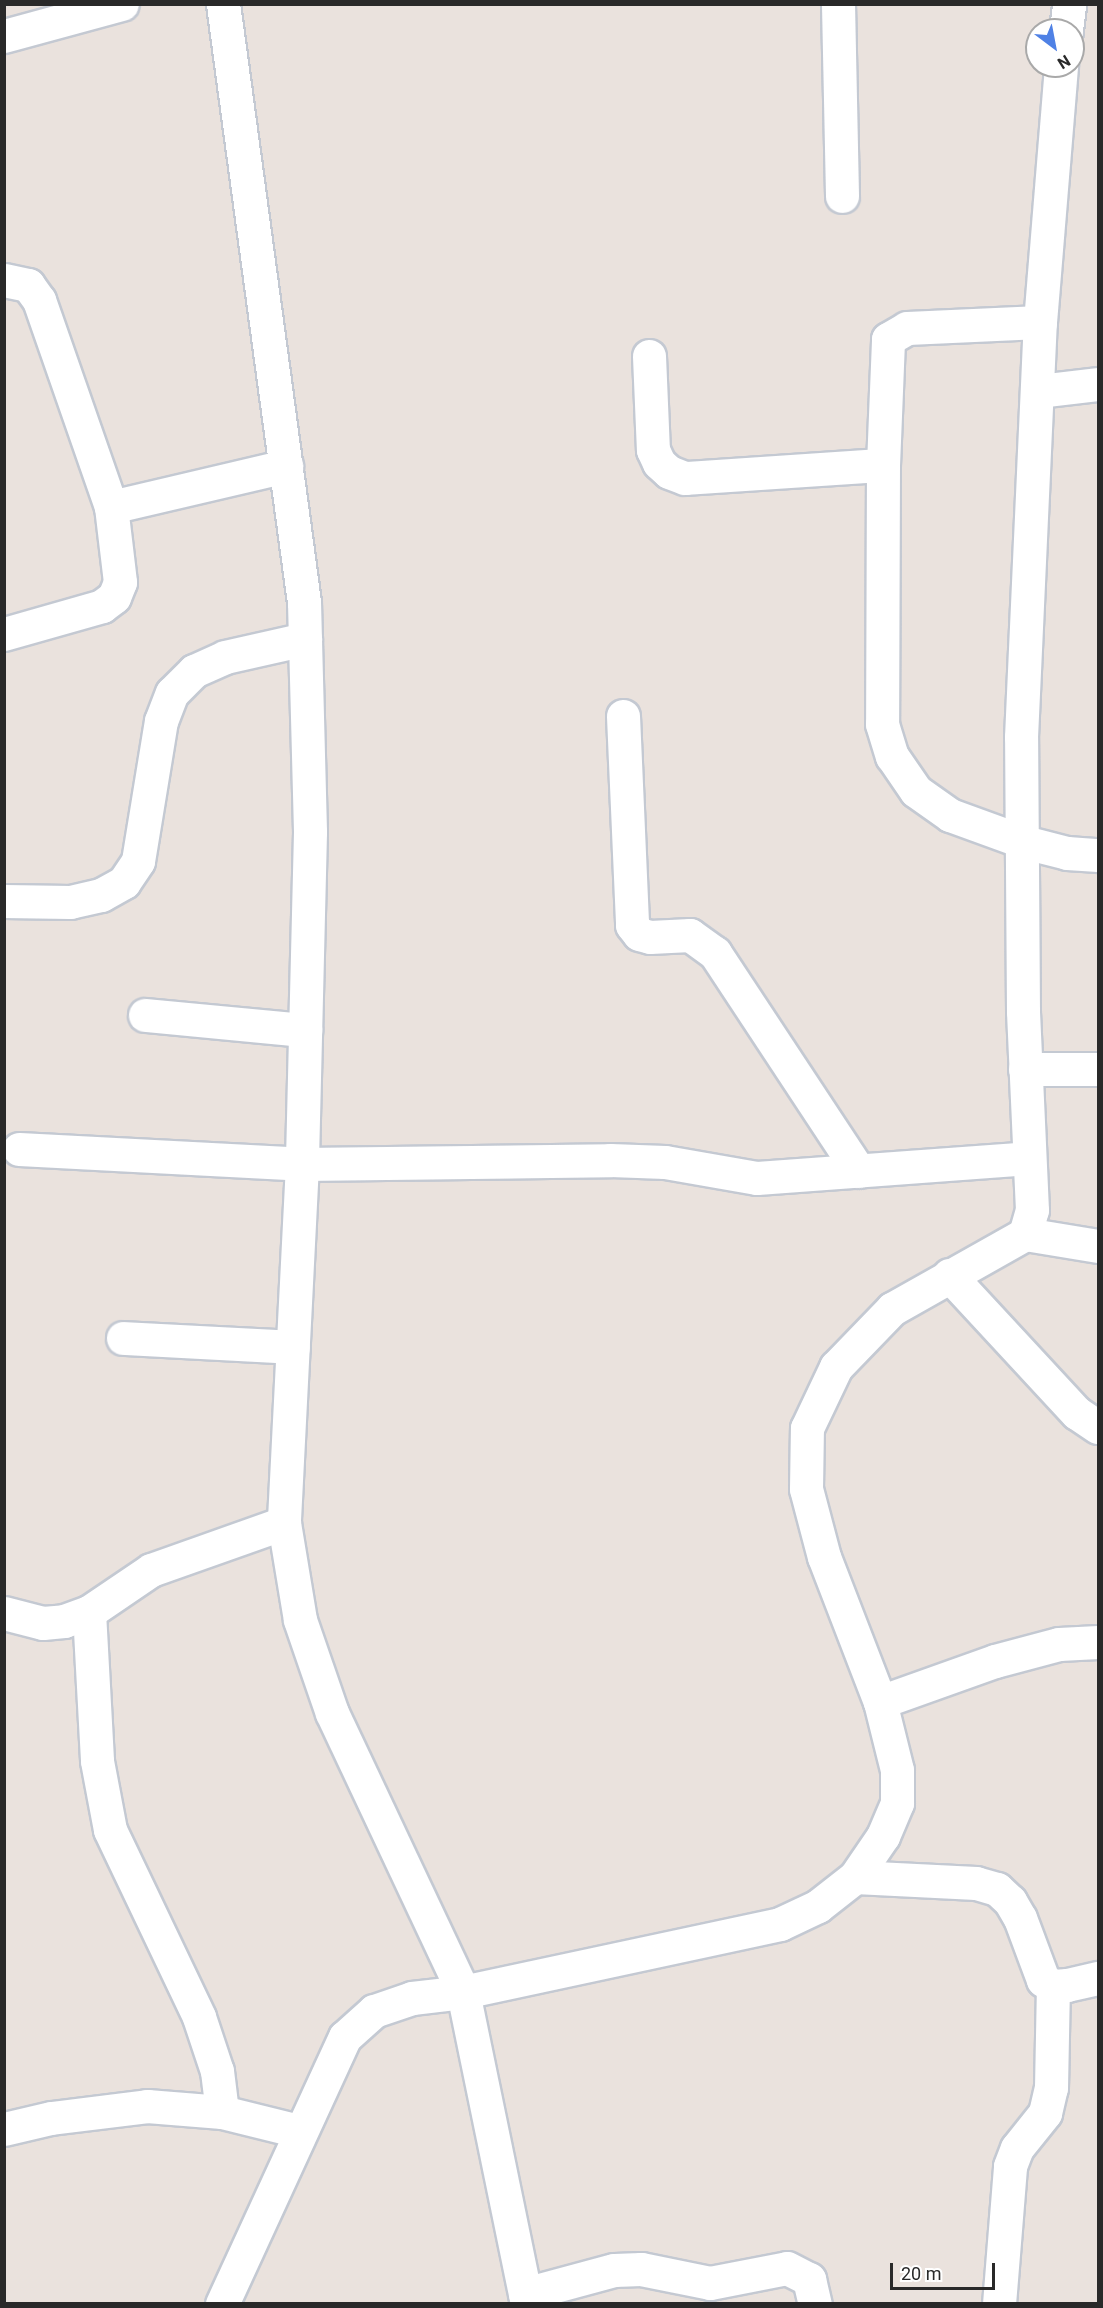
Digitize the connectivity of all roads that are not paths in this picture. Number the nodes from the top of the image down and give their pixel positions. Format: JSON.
{"nodes":[{"id":1,"x":122,"y":4,"type":"edge"},
{"id":2,"x":223,"y":4,"type":"edge"},
{"id":3,"x":838,"y":4,"type":"edge"},
{"id":4,"x":4,"y":36,"type":"edge"},
{"id":5,"x":1060,"y":78,"type":"edge"},
{"id":6,"x":842,"y":196,"type":"dead end"},
{"id":7,"x":4,"y":280,"type":"edge"},
{"id":8,"x":1040,"y":322,"type":"junction"},
{"id":9,"x":649,"y":356,"type":"dead end"},
{"id":10,"x":1098,"y":384,"type":"edge"},
{"id":11,"x":1039,"y":392,"type":"junction"},
{"id":12,"x":883,"y":465,"type":"junction"},
{"id":13,"x":286,"y":466,"type":"junction"},
{"id":14,"x":111,"y":507,"type":"junction"},
{"id":15,"x":4,"y":634,"type":"edge"},
{"id":16,"x":305,"y":639,"type":"junction"},
{"id":17,"x":623,"y":716,"type":"dead end"},
{"id":18,"x":1024,"y":842,"type":"junction"},
{"id":19,"x":1098,"y":855,"type":"edge"},
{"id":20,"x":4,"y":901,"type":"edge"},
{"id":21,"x":145,"y":1015,"type":"dead end"},
{"id":22,"x":305,"y":1030,"type":"junction"},
{"id":23,"x":1025,"y":1069,"type":"junction"},
{"id":24,"x":1098,"y":1070,"type":"edge"},
{"id":25,"x":19,"y":1149,"type":"dead end"},
{"id":26,"x":1027,"y":1158,"type":"junction"},
{"id":27,"x":302,"y":1164,"type":"junction"},
{"id":28,"x":859,"y":1171,"type":"junction"},
{"id":29,"x":1025,"y":1234,"type":"junction"},
{"id":30,"x":1098,"y":1246,"type":"edge"},
{"id":31,"x":950,"y":1275,"type":"junction"},
{"id":32,"x":123,"y":1338,"type":"dead end"},
{"id":33,"x":293,"y":1347,"type":"junction"},
{"id":34,"x":1098,"y":1427,"type":"edge"},
{"id":35,"x":284,"y":1523,"type":"junction"},
{"id":36,"x":89,"y":1612,"type":"junction"},
{"id":37,"x":4,"y":1613,"type":"edge"},
{"id":38,"x":1098,"y":1641,"type":"edge"},
{"id":39,"x":880,"y":1702,"type":"junction"},
{"id":40,"x":855,"y":1877,"type":"junction"},
{"id":41,"x":1098,"y":1978,"type":"edge"},
{"id":42,"x":1053,"y":1986,"type":"junction"},
{"id":43,"x":463,"y":1992,"type":"junction"},
{"id":44,"x":222,"y":2112,"type":"junction"},
{"id":45,"x":4,"y":2130,"type":"edge"},
{"id":46,"x":299,"y":2132,"type":"junction"},
{"id":47,"x":526,"y":2299,"type":"edge"},
{"id":48,"x":222,"y":2304,"type":"edge"},
{"id":49,"x":816,"y":2304,"type":"edge"},
{"id":50,"x":999,"y":2304,"type":"edge"}],
"edges":[{"from":1,"to":4,"type":"street"},
{"from":2,"to":13,"type":"street"},
{"from":3,"to":6,"type":"street"},
{"from":5,"to":8,"type":"street"},
{"from":7,"to":14,"type":"street"},
{"from":8,"to":11,"type":"street"},
{"from":8,"to":12,"type":"street"},
{"from":9,"to":12,"type":"street"},
{"from":10,"to":11,"type":"street"},
{"from":11,"to":18,"type":"street"},
{"from":12,"to":18,"type":"street"},
{"from":13,"to":14,"type":"street"},
{"from":13,"to":16,"type":"street"},
{"from":14,"to":15,"type":"street"},
{"from":16,"to":20,"type":"street"},
{"from":16,"to":22,"type":"street"},
{"from":17,"to":28,"type":"street"},
{"from":18,"to":19,"type":"street"},
{"from":18,"to":23,"type":"street"},
{"from":21,"to":22,"type":"street"},
{"from":22,"to":27,"type":"street"},
{"from":23,"to":24,"type":"street"},
{"from":23,"to":26,"type":"street"},
{"from":25,"to":27,"type":"street"},
{"from":26,"to":28,"type":"street"},
{"from":26,"to":29,"type":"street"},
{"from":27,"to":28,"type":"street"},
{"from":27,"to":33,"type":"street"},
{"from":29,"to":30,"type":"street"},
{"from":29,"to":31,"type":"street"},
{"from":31,"to":34,"type":"street"},
{"from":31,"to":39,"type":"street"},
{"from":32,"to":33,"type":"street"},
{"from":33,"to":35,"type":"street"},
{"from":35,"to":36,"type":"street"},
{"from":35,"to":43,"type":"street"},
{"from":36,"to":37,"type":"street"},
{"from":36,"to":44,"type":"street"},
{"from":38,"to":39,"type":"street"},
{"from":39,"to":40,"type":"street"},
{"from":40,"to":42,"type":"street"},
{"from":40,"to":43,"type":"street"},
{"from":41,"to":42,"type":"street"},
{"from":42,"to":50,"type":"street"},
{"from":43,"to":46,"type":"street"},
{"from":43,"to":47,"type":"street"},
{"from":44,"to":45,"type":"street"},
{"from":44,"to":46,"type":"street"},
{"from":46,"to":48,"type":"street"},
{"from":47,"to":49,"type":"street"}]}
